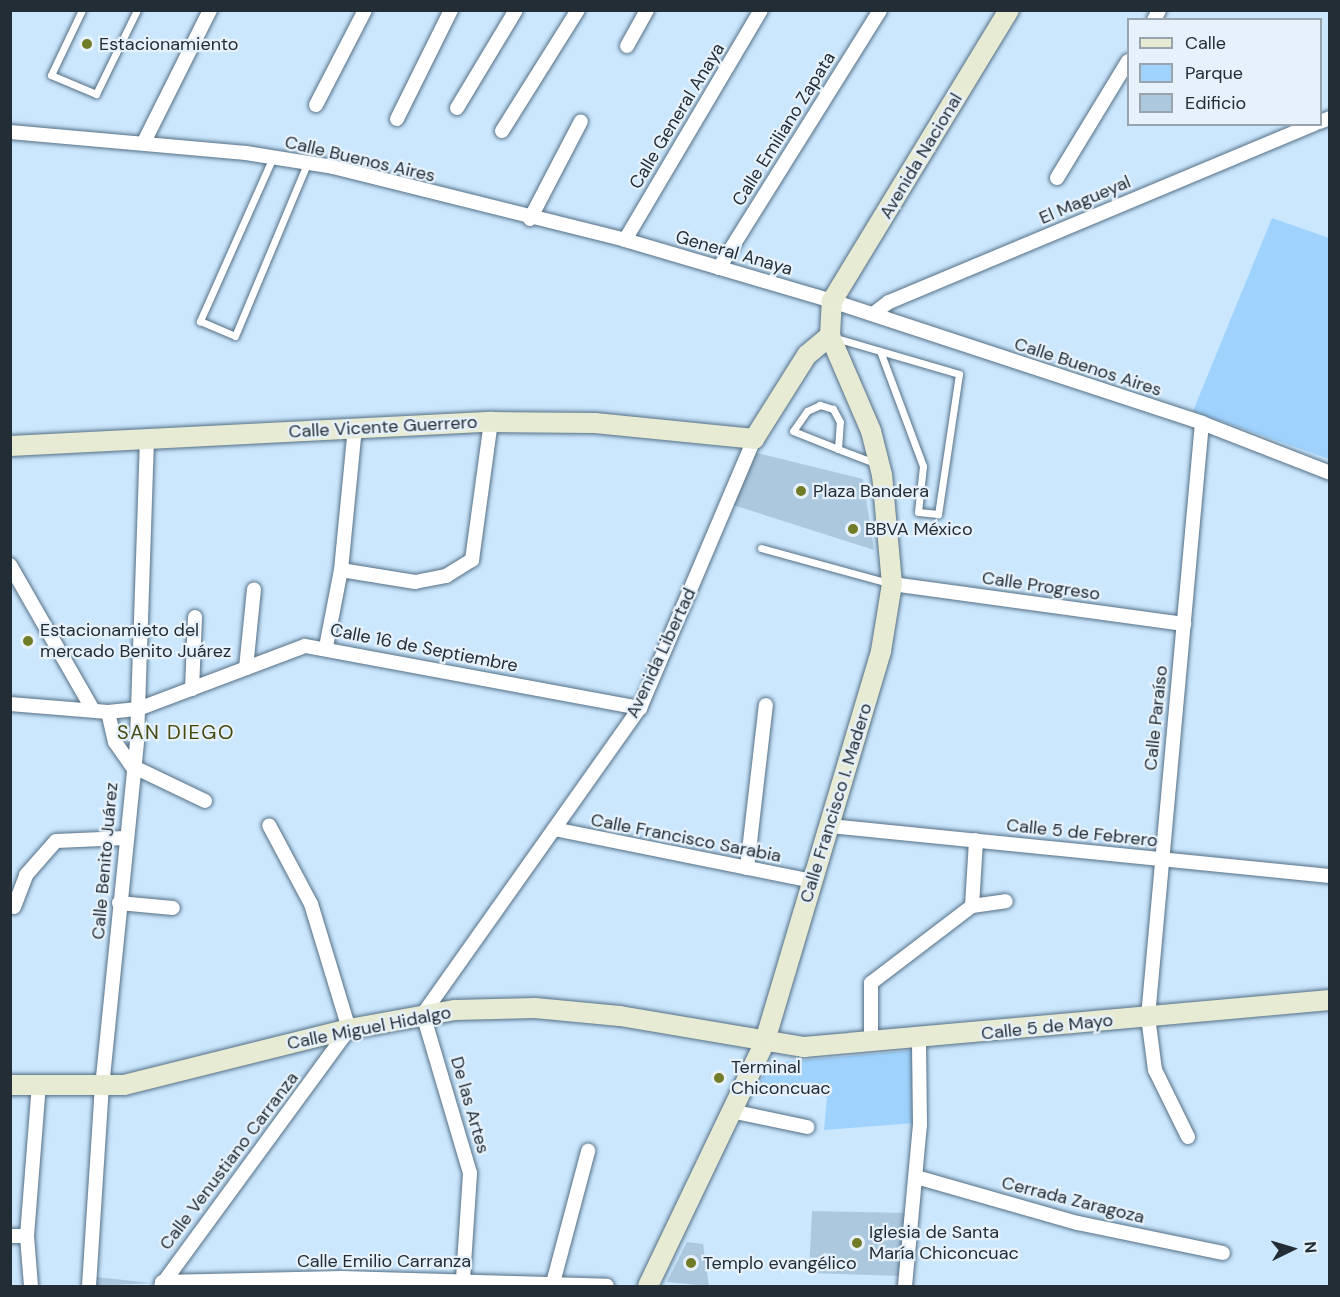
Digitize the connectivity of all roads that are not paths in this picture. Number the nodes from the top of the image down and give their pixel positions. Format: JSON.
{"nodes":[{"id":1,"x":82,"y":10,"type":"edge"},
{"id":2,"x":137,"y":10,"type":"edge"},
{"id":3,"x":210,"y":10,"type":"edge"},
{"id":4,"x":365,"y":10,"type":"edge"},
{"id":5,"x":451,"y":10,"type":"edge"},
{"id":6,"x":516,"y":10,"type":"edge"},
{"id":7,"x":578,"y":10,"type":"edge"},
{"id":8,"x":647,"y":10,"type":"edge"},
{"id":9,"x":760,"y":10,"type":"edge"},
{"id":10,"x":880,"y":10,"type":"edge"},
{"id":11,"x":1009,"y":10,"type":"edge"},
{"id":12,"x":627,"y":46,"type":"dead end"},
{"id":13,"x":1127,"y":63,"type":"edge"},
{"id":14,"x":316,"y":105,"type":"dead end"},
{"id":15,"x":457,"y":108,"type":"dead end"},
{"id":16,"x":397,"y":119,"type":"dead end"},
{"id":17,"x":582,"y":121,"type":"dead end"},
{"id":18,"x":1309,"y":126,"type":"edge"},
{"id":19,"x":502,"y":131,"type":"dead end"},
{"id":20,"x":10,"y":132,"type":"edge"},
{"id":21,"x":144,"y":142,"type":"junction"},
{"id":22,"x":273,"y":157,"type":"junction"},
{"id":23,"x":306,"y":164,"type":"junction"},
{"id":24,"x":1057,"y":178,"type":"dead end"},
{"id":25,"x":530,"y":219,"type":"junction"},
{"id":26,"x":625,"y":240,"type":"junction"},
{"id":27,"x":719,"y":268,"type":"junction"},
{"id":28,"x":832,"y":301,"type":"junction"},
{"id":29,"x":873,"y":314,"type":"junction"},
{"id":30,"x":830,"y":336,"type":"junction"},
{"id":31,"x":880,"y":351,"type":"junction"},
{"id":32,"x":491,"y":422,"type":"junction"},
{"id":33,"x":1202,"y":423,"type":"junction"},
{"id":34,"x":355,"y":428,"type":"junction"},
{"id":35,"x":147,"y":439,"type":"junction"},
{"id":36,"x":754,"y":439,"type":"junction"},
{"id":37,"x":10,"y":446,"type":"edge"},
{"id":38,"x":838,"y":449,"type":"junction"},
{"id":39,"x":880,"y":465,"type":"junction"},
{"id":40,"x":1329,"y":473,"type":"edge"},
{"id":41,"x":761,"y":548,"type":"dead end"},
{"id":42,"x":10,"y":566,"type":"edge"},
{"id":43,"x":341,"y":570,"type":"junction"},
{"id":44,"x":892,"y":584,"type":"junction"},
{"id":45,"x":254,"y":589,"type":"dead end"},
{"id":46,"x":195,"y":617,"type":"dead end"},
{"id":47,"x":1184,"y":624,"type":"junction"},
{"id":48,"x":326,"y":647,"type":"junction"},
{"id":49,"x":246,"y":669,"type":"junction"},
{"id":50,"x":192,"y":689,"type":"junction"},
{"id":51,"x":10,"y":704,"type":"edge"},
{"id":52,"x":766,"y":705,"type":"dead end"},
{"id":53,"x":640,"y":708,"type":"junction"},
{"id":54,"x":138,"y":709,"type":"junction"},
{"id":55,"x":93,"y":710,"type":"junction"},
{"id":56,"x":108,"y":712,"type":"junction"},
{"id":57,"x":132,"y":766,"type":"junction"},
{"id":58,"x":205,"y":801,"type":"dead end"},
{"id":59,"x":269,"y":825,"type":"dead end"},
{"id":60,"x":830,"y":826,"type":"junction"},
{"id":61,"x":554,"y":830,"type":"junction"},
{"id":62,"x":125,"y":838,"type":"junction"},
{"id":63,"x":976,"y":840,"type":"junction"},
{"id":64,"x":1159,"y":859,"type":"junction"},
{"id":65,"x":747,"y":868,"type":"junction"},
{"id":66,"x":1329,"y":876,"type":"edge"},
{"id":67,"x":812,"y":881,"type":"junction"},
{"id":68,"x":1006,"y":901,"type":"dead end"},
{"id":69,"x":119,"y":903,"type":"junction"},
{"id":70,"x":972,"y":906,"type":"junction"},
{"id":71,"x":14,"y":907,"type":"dead end"},
{"id":72,"x":173,"y":908,"type":"dead end"},
{"id":73,"x":1329,"y":1000,"type":"edge"},
{"id":74,"x":423,"y":1014,"type":"junction"},
{"id":75,"x":1149,"y":1017,"type":"junction"},
{"id":76,"x":349,"y":1029,"type":"junction"},
{"id":77,"x":919,"y":1040,"type":"junction"},
{"id":78,"x":871,"y":1042,"type":"junction"},
{"id":79,"x":764,"y":1044,"type":"junction"},
{"id":80,"x":10,"y":1085,"type":"edge"},
{"id":81,"x":39,"y":1085,"type":"junction"},
{"id":82,"x":102,"y":1087,"type":"junction"},
{"id":83,"x":736,"y":1112,"type":"junction"},
{"id":84,"x":807,"y":1127,"type":"dead end"},
{"id":85,"x":1188,"y":1137,"type":"dead end"},
{"id":86,"x":588,"y":1151,"type":"dead end"},
{"id":87,"x":916,"y":1177,"type":"junction"},
{"id":88,"x":10,"y":1236,"type":"edge"},
{"id":89,"x":27,"y":1236,"type":"junction"},
{"id":90,"x":1223,"y":1253,"type":"dead end"},
{"id":91,"x":463,"y":1279,"type":"junction"},
{"id":92,"x":341,"y":1282,"type":"edge"},
{"id":93,"x":554,"y":1283,"type":"junction"},
{"id":94,"x":161,"y":1284,"type":"edge"},
{"id":95,"x":31,"y":1287,"type":"edge"},
{"id":96,"x":89,"y":1287,"type":"edge"},
{"id":97,"x":607,"y":1287,"type":"edge"},
{"id":98,"x":648,"y":1287,"type":"edge"},
{"id":99,"x":905,"y":1287,"type":"edge"}],
"edges":[{"from":1,"to":2,"type":"lane"},
{"from":3,"to":21,"type":"street"},
{"from":4,"to":14,"type":"street"},
{"from":5,"to":16,"type":"street"},
{"from":6,"to":15,"type":"street"},
{"from":7,"to":19,"type":"street"},
{"from":8,"to":12,"type":"street"},
{"from":9,"to":26,"type":"street","name":"Calle General Anaya"},
{"from":10,"to":27,"type":"street","name":"Calle Emiliano Zapata"},
{"from":11,"to":28,"type":"main road","name":"Avenida Nacional"},
{"from":13,"to":24,"type":"street"},
{"from":17,"to":25,"type":"street"},
{"from":18,"to":29,"type":"street","name":"El Magueyal"},
{"from":20,"to":21,"type":"street","name":"Calle Buenos Aires"},
{"from":21,"to":22,"type":"street","name":"Calle Buenos Aires"},
{"from":22,"to":23,"type":"street","name":"Calle Buenos Aires"},
{"from":22,"to":23,"type":"lane"},
{"from":23,"to":25,"type":"street","name":"Calle Buenos Aires"},
{"from":25,"to":26,"type":"street","name":"Calle Buenos Aires"},
{"from":26,"to":27,"type":"street","name":"General Anaya"},
{"from":27,"to":28,"type":"street","name":"General Anaya"},
{"from":28,"to":29,"type":"street","name":"Calle Buenos Aires"},
{"from":28,"to":30,"type":"main road","name":"Calle Francisco I. Madero"},
{"from":29,"to":33,"type":"street","name":"Calle Buenos Aires"},
{"from":30,"to":31,"type":"lane"},
{"from":30,"to":36,"type":"main road","name":"Avenida Libertad"},
{"from":30,"to":39,"type":"main road","name":"Calle Francisco I. Madero"},
{"from":31,"to":31,"type":"lane"},
{"from":32,"to":34,"type":"main road","name":"Calle Vicente Guerrero"},
{"from":32,"to":36,"type":"main road","name":"Calle Vicente Guerrero"},
{"from":32,"to":43,"type":"street"},
{"from":33,"to":40,"type":"street","name":"Calle Buenos Aires"},
{"from":33,"to":47,"type":"street","name":"Calle Paraíso"},
{"from":34,"to":35,"type":"main road","name":"Calle Vicente Guerrero"},
{"from":34,"to":43,"type":"street"},
{"from":35,"to":37,"type":"main road","name":"Calle Vicente Guerrero"},
{"from":35,"to":54,"type":"street","name":"Calle Benito Juárez"},
{"from":36,"to":53,"type":"street","name":"Avenida Libertad"},
{"from":38,"to":38,"type":"lane"},
{"from":38,"to":39,"type":"lane"},
{"from":39,"to":44,"type":"main road","name":"Calle Francisco I. Madero"},
{"from":41,"to":44,"type":"lane"},
{"from":42,"to":55,"type":"street"},
{"from":43,"to":48,"type":"street"},
{"from":44,"to":47,"type":"street","name":"Calle Progreso"},
{"from":44,"to":60,"type":"main road","name":"Calle Francisco I. Madero"},
{"from":45,"to":49,"type":"street"},
{"from":46,"to":50,"type":"street"},
{"from":47,"to":64,"type":"street","name":"Calle Paraíso"},
{"from":48,"to":49,"type":"street","name":"Calle 16 de Septiembre"},
{"from":48,"to":53,"type":"street","name":"Calle 16 de Septiembre"},
{"from":49,"to":50,"type":"street","name":"Calle 16 de Septiembre"},
{"from":50,"to":54,"type":"street","name":"Calle 16 de Septiembre"},
{"from":51,"to":55,"type":"street","name":"Calle 16 de Septiembre"},
{"from":52,"to":65,"type":"street"},
{"from":53,"to":61,"type":"street","name":"Avenida Libertad"},
{"from":54,"to":56,"type":"street","name":"Calle 16 de Septiembre"},
{"from":54,"to":57,"type":"street","name":"Calle Benito Juárez"},
{"from":55,"to":56,"type":"street","name":"Calle 16 de Septiembre"},
{"from":56,"to":57,"type":"street"},
{"from":57,"to":58,"type":"street"},
{"from":57,"to":62,"type":"street","name":"Calle Benito Juárez"},
{"from":59,"to":76,"type":"street"},
{"from":60,"to":63,"type":"street","name":"Calle 5 de Febrero"},
{"from":60,"to":67,"type":"main road","name":"Calle Francisco I. Madero"},
{"from":61,"to":65,"type":"street","name":"Calle Francisco Sarabia"},
{"from":61,"to":74,"type":"street","name":"Avenida Libertad"},
{"from":62,"to":69,"type":"street","name":"Calle Benito Juárez"},
{"from":62,"to":71,"type":"street"},
{"from":63,"to":64,"type":"street","name":"Calle 5 de Febrero"},
{"from":63,"to":70,"type":"street"},
{"from":64,"to":66,"type":"street","name":"Calle 5 de Febrero"},
{"from":64,"to":75,"type":"street","name":"Calle Paraíso"},
{"from":65,"to":67,"type":"street","name":"Calle Francisco Sarabia"},
{"from":67,"to":79,"type":"main road","name":"Calle Francisco I. Madero"},
{"from":68,"to":70,"type":"street"},
{"from":69,"to":72,"type":"street"},
{"from":69,"to":82,"type":"street","name":"Calle Benito Juárez"},
{"from":70,"to":78,"type":"street"},
{"from":73,"to":75,"type":"main road","name":"Calle 5 de Mayo"},
{"from":74,"to":76,"type":"main road","name":"Calle Miguel Hidalgo"},
{"from":74,"to":79,"type":"main road","name":"Calle Miguel Hidalgo"},
{"from":74,"to":91,"type":"street","name":"De las Artes"},
{"from":75,"to":77,"type":"main road","name":"Calle 5 de Mayo"},
{"from":75,"to":85,"type":"street","name":"Calle Paraíso"},
{"from":76,"to":82,"type":"main road","name":"Calle Miguel Hidalgo"},
{"from":76,"to":94,"type":"street","name":"Calle Venustiano Carranza"},
{"from":77,"to":78,"type":"main road","name":"Calle 5 de Mayo"},
{"from":77,"to":87,"type":"street"},
{"from":78,"to":79,"type":"main road","name":"Calle 5 de Mayo"},
{"from":79,"to":83,"type":"main road","name":"Calle Francisco I. Madero"},
{"from":80,"to":81,"type":"main road","name":"Calle Miguel Hidalgo"},
{"from":81,"to":82,"type":"main road","name":"Calle Miguel Hidalgo"},
{"from":81,"to":89,"type":"street"},
{"from":82,"to":96,"type":"street","name":"Calle Benito Juárez"},
{"from":83,"to":84,"type":"street"},
{"from":83,"to":98,"type":"main road","name":"Calle Francisco I. Madero"},
{"from":86,"to":93,"type":"street"},
{"from":87,"to":90,"type":"street","name":"Cerrada Zaragoza"},
{"from":87,"to":99,"type":"street"},
{"from":88,"to":89,"type":"street"},
{"from":89,"to":95,"type":"street"},
{"from":91,"to":92,"type":"street","name":"Calle Emilio Carranza"},
{"from":91,"to":93,"type":"street","name":"Calle Emilio Carranza"},
{"from":92,"to":94,"type":"street","name":"Calle Emilio Carranza"},
{"from":93,"to":97,"type":"street","name":"Calle Emilio Carranza"}]}
